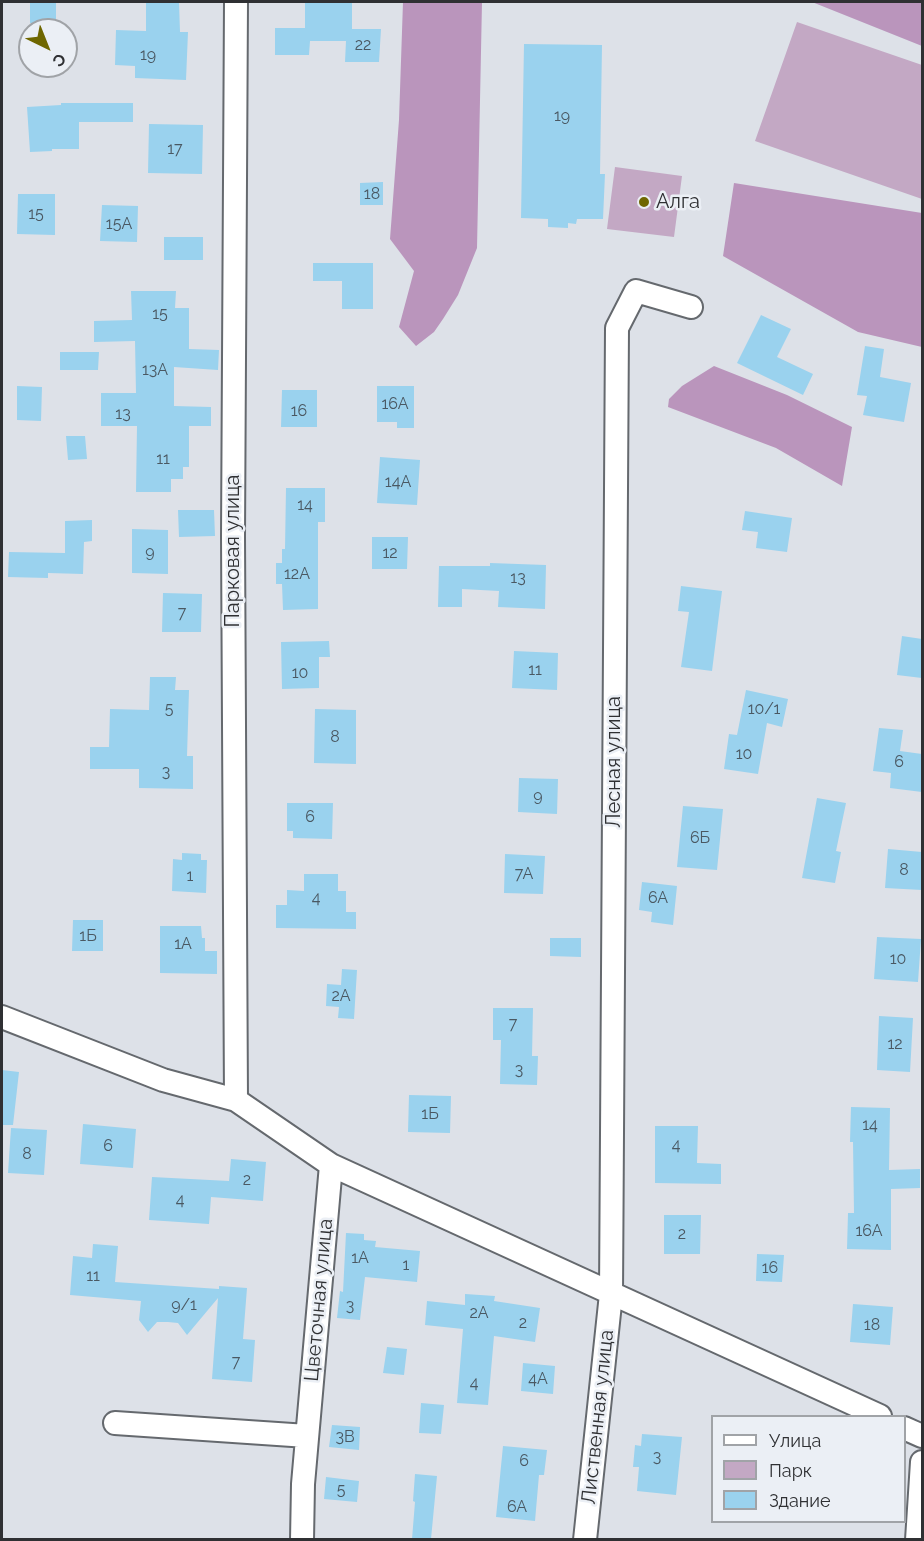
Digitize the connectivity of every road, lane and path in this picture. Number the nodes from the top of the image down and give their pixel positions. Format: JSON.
{"nodes":[{"id":1,"x":236,"y":2,"type":"edge"},
{"id":2,"x":691,"y":307,"type":"dead end"},
{"id":3,"x":2,"y":1017,"type":"edge"},
{"id":4,"x":236,"y":1100,"type":"junction"},
{"id":5,"x":331,"y":1165,"type":"junction"},
{"id":6,"x":610,"y":1294,"type":"junction"},
{"id":7,"x":878,"y":1415,"type":"edge"},
{"id":8,"x":116,"y":1423,"type":"dead end"},
{"id":9,"x":906,"y":1429,"type":"edge"},
{"id":10,"x":307,"y":1436,"type":"junction"},
{"id":11,"x":922,"y":1436,"type":"edge"},
{"id":12,"x":922,"y":1462,"type":"edge"},
{"id":13,"x":302,"y":1539,"type":"edge"},
{"id":14,"x":585,"y":1539,"type":"edge"},
{"id":15,"x":917,"y":1539,"type":"edge"}],
"edges":[{"from":1,"to":4,"type":"street","name":"Парковая улица"},
{"from":2,"to":6,"type":"street","name":"Лесная улица"},
{"from":3,"to":4,"type":"street"},
{"from":4,"to":5,"type":"street"},
{"from":5,"to":6,"type":"street"},
{"from":5,"to":10,"type":"street","name":"Цветочная улица"},
{"from":6,"to":7,"type":"street"},
{"from":6,"to":14,"type":"street","name":"Лиственная улица"},
{"from":8,"to":10,"type":"street"},
{"from":9,"to":11,"type":"street"},
{"from":10,"to":13,"type":"street","name":"Цветочная улица"},
{"from":12,"to":15,"type":"street"}]}
